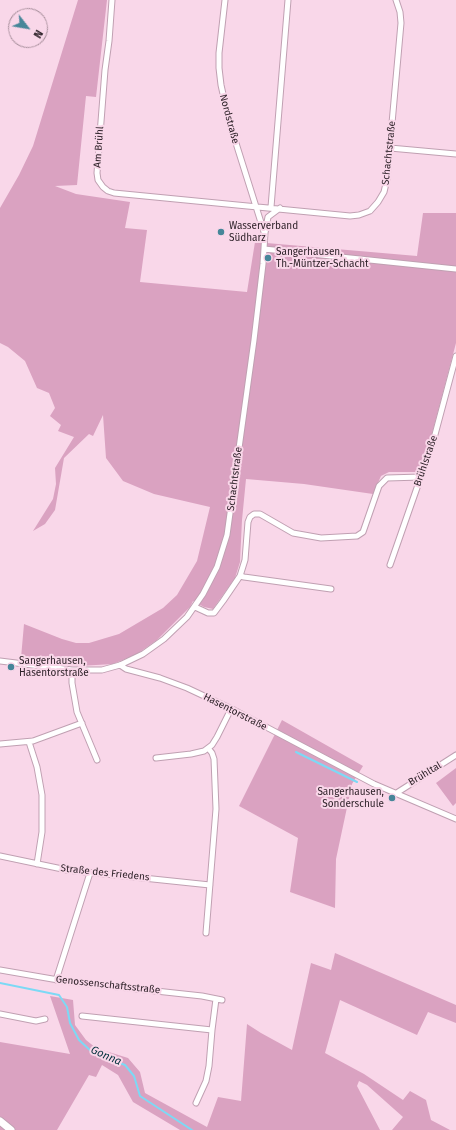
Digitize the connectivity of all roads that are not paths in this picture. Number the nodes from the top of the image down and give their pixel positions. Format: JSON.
{"nodes":[{"id":1,"x":112,"y":0,"type":"edge"},
{"id":2,"x":225,"y":0,"type":"edge"},
{"id":3,"x":288,"y":0,"type":"edge"},
{"id":4,"x":396,"y":0,"type":"edge"},
{"id":5,"x":390,"y":148,"type":"junction"},
{"id":6,"x":456,"y":154,"type":"edge"},
{"id":7,"x":255,"y":206,"type":"junction"},
{"id":8,"x":271,"y":207,"type":"junction"},
{"id":9,"x":280,"y":208,"type":"junction"},
{"id":10,"x":265,"y":233,"type":"junction"},
{"id":11,"x":264,"y":249,"type":"junction"},
{"id":12,"x":456,"y":269,"type":"edge"},
{"id":13,"x":456,"y":356,"type":"edge"},
{"id":14,"x":421,"y":477,"type":"junction"},
{"id":15,"x":390,"y":565,"type":"dead end"},
{"id":16,"x":240,"y":576,"type":"junction"},
{"id":17,"x":331,"y":589,"type":"dead end"},
{"id":18,"x":195,"y":607,"type":"junction"},
{"id":19,"x":0,"y":661,"type":"edge"},
{"id":20,"x":120,"y":665,"type":"junction"},
{"id":21,"x":72,"y":670,"type":"junction"},
{"id":22,"x":231,"y":709,"type":"junction"},
{"id":23,"x":82,"y":723,"type":"junction"},
{"id":24,"x":29,"y":742,"type":"junction"},
{"id":25,"x":0,"y":744,"type":"edge"},
{"id":26,"x":208,"y":748,"type":"junction"},
{"id":27,"x":456,"y":755,"type":"edge"},
{"id":28,"x":156,"y":758,"type":"dead end"},
{"id":29,"x":98,"y":760,"type":"dead end"},
{"id":30,"x":395,"y":794,"type":"junction"},
{"id":31,"x":456,"y":819,"type":"edge"},
{"id":32,"x":0,"y":856,"type":"edge"},
{"id":33,"x":37,"y":864,"type":"junction"},
{"id":34,"x":90,"y":873,"type":"junction"},
{"id":35,"x":210,"y":885,"type":"junction"},
{"id":36,"x":206,"y":933,"type":"dead end"},
{"id":37,"x":0,"y":970,"type":"edge"},
{"id":38,"x":56,"y":980,"type":"junction"},
{"id":39,"x":216,"y":999,"type":"junction"},
{"id":40,"x":222,"y":1000,"type":"dead end"},
{"id":41,"x":0,"y":1014,"type":"edge"},
{"id":42,"x":82,"y":1016,"type":"dead end"},
{"id":43,"x":45,"y":1018,"type":"dead end"},
{"id":44,"x":212,"y":1030,"type":"junction"},
{"id":45,"x":196,"y":1103,"type":"dead end"},
{"id":46,"x":0,"y":1121,"type":"edge"},
{"id":47,"x":11,"y":1130,"type":"edge"}],
"edges":[{"from":1,"to":7,"type":"street","name":"Am Brühl"},
{"from":2,"to":7,"type":"street","name":"Nordstraße"},
{"from":3,"to":8,"type":"street"},
{"from":4,"to":5,"type":"street","name":"Schachtstraße"},
{"from":5,"to":6,"type":"street"},
{"from":5,"to":9,"type":"street","name":"Schachtstraße"},
{"from":7,"to":8,"type":"street","name":"Schachtstraße"},
{"from":7,"to":10,"type":"street","name":"Nordstraße"},
{"from":8,"to":9,"type":"street","name":"Schachtstraße"},
{"from":9,"to":10,"type":"street","name":"Schachtstraße"},
{"from":10,"to":11,"type":"street","name":"Schachtstraße"},
{"from":11,"to":12,"type":"street"},
{"from":11,"to":18,"type":"street","name":"Schachtstraße"},
{"from":13,"to":14,"type":"street","name":"Brühlstraße"},
{"from":14,"to":15,"type":"street","name":"Brühlstraße"},
{"from":14,"to":16,"type":"street"},
{"from":16,"to":17,"type":"street"},
{"from":16,"to":18,"type":"street"},
{"from":18,"to":20,"type":"street","name":"Schachtstraße"},
{"from":19,"to":21,"type":"street"},
{"from":20,"to":21,"type":"street"},
{"from":20,"to":22,"type":"street","name":"Hasentorstraße"},
{"from":21,"to":23,"type":"street"},
{"from":22,"to":26,"type":"street"},
{"from":22,"to":30,"type":"street","name":"Hasentorstraße"},
{"from":23,"to":24,"type":"street"},
{"from":23,"to":29,"type":"street"},
{"from":24,"to":25,"type":"street"},
{"from":24,"to":33,"type":"street"},
{"from":26,"to":28,"type":"street"},
{"from":26,"to":35,"type":"street"},
{"from":27,"to":30,"type":"street","name":"Brühltal"},
{"from":30,"to":31,"type":"street","name":"Hasentorstraße"},
{"from":32,"to":33,"type":"street","name":"Straße des Friedens"},
{"from":33,"to":34,"type":"street","name":"Straße des Friedens"},
{"from":34,"to":35,"type":"street","name":"Straße des Friedens"},
{"from":34,"to":38,"type":"street"},
{"from":35,"to":36,"type":"street"},
{"from":37,"to":38,"type":"street","name":"Genossenschaftsstraße"},
{"from":38,"to":39,"type":"street","name":"Genossenschaftsstraße"},
{"from":39,"to":40,"type":"street","name":"Genossenschaftsstraße"},
{"from":39,"to":44,"type":"street"},
{"from":41,"to":43,"type":"street"},
{"from":42,"to":44,"type":"street"},
{"from":44,"to":45,"type":"street"},
{"from":46,"to":47,"type":"main road"}]}
